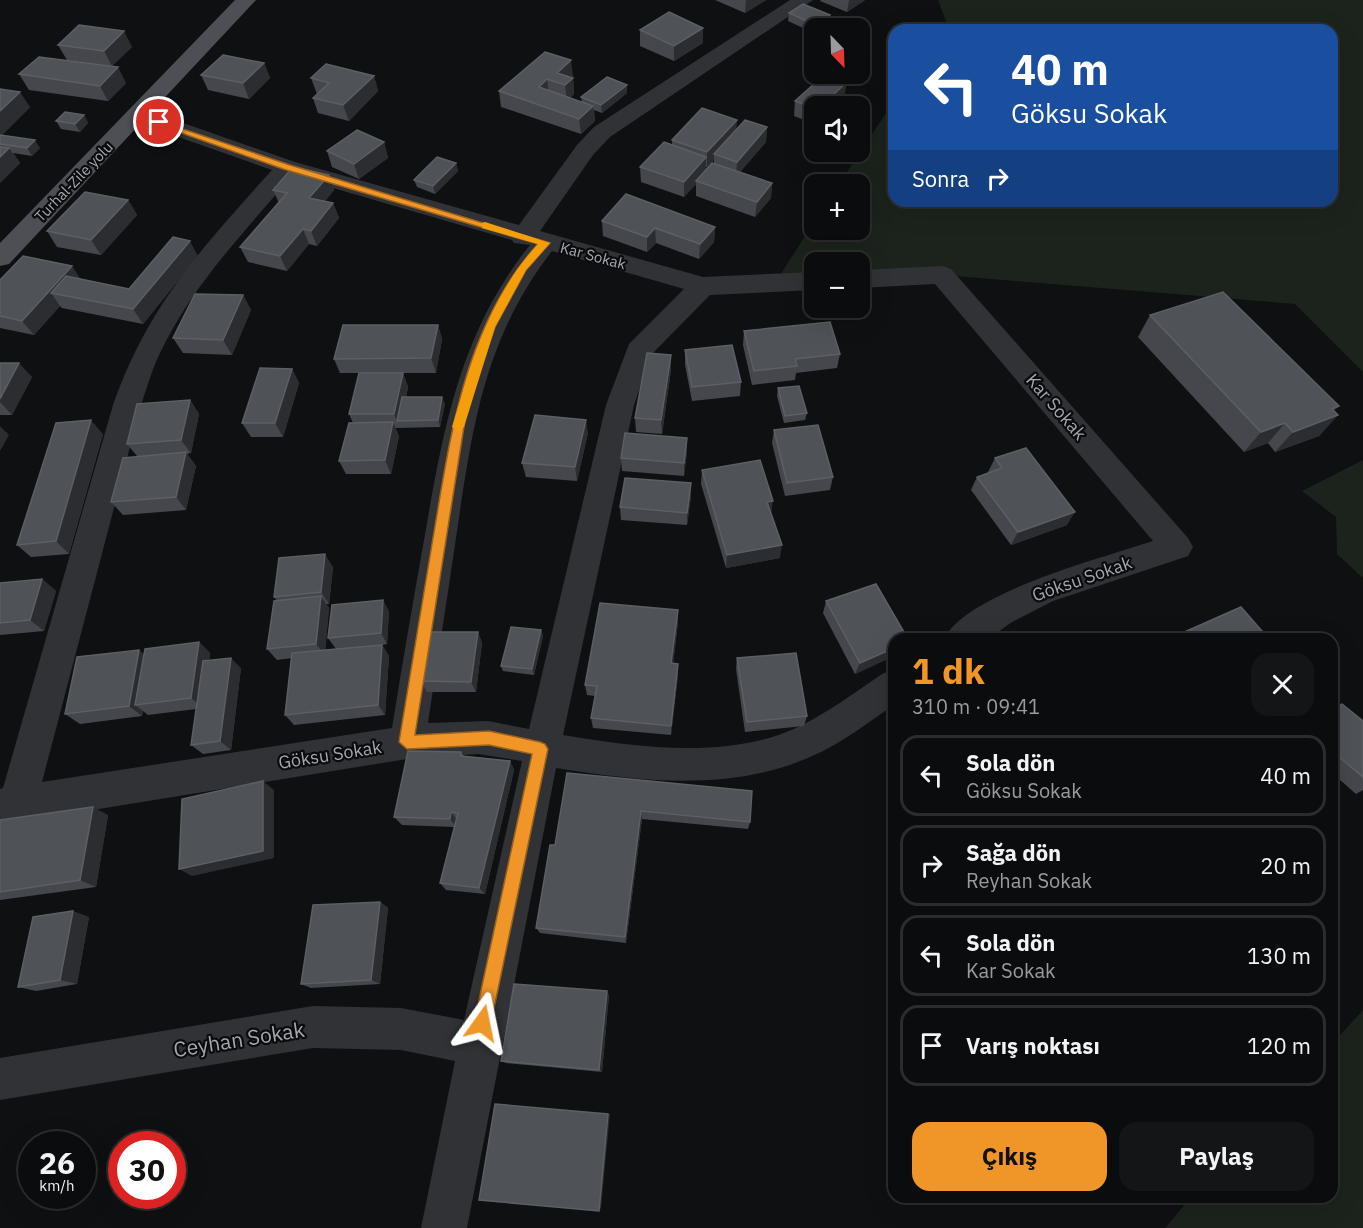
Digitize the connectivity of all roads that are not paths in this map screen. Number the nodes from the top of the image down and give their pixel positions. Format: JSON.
{"nodes":[{"id":1,"x":246,"y":0,"type":"edge"},
{"id":2,"x":803,"y":0,"type":"edge"},
{"id":3,"x":138,"y":115,"type":"junction"},
{"id":4,"x":286,"y":167,"type":"junction"},
{"id":5,"x":534,"y":240,"type":"junction"},
{"id":6,"x":0,"y":258,"type":"edge"},
{"id":7,"x":870,"y":279,"type":"edge"},
{"id":8,"x":804,"y":281,"type":"edge"},
{"id":9,"x":703,"y":286,"type":"junction"},
{"id":10,"x":1177,"y":547,"type":"joint"},
{"id":11,"x":970,"y":633,"type":"edge"},
{"id":12,"x":888,"y":689,"type":"edge"},
{"id":13,"x":407,"y":742,"type":"junction"},
{"id":14,"x":540,"y":749,"type":"junction"},
{"id":15,"x":9,"y":806,"type":"edge"},
{"id":16,"x":478,"y":1044,"type":"junction"},
{"id":17,"x":0,"y":1079,"type":"edge"},
{"id":18,"x":444,"y":1228,"type":"edge"}],
"edges":[{"from":1,"to":3,"type":"main road","name":"Turhal-Zile yolu"},
{"from":2,"to":5,"type":"street"},
{"from":3,"to":4,"type":"street","name":"Kar Sokak"},
{"from":3,"to":6,"type":"main road","name":"Turhal-Zile yolu"},
{"from":4,"to":5,"type":"street","name":"Kar Sokak"},
{"from":4,"to":15,"type":"street"},
{"from":5,"to":9,"type":"street","name":"Kar Sokak"},
{"from":5,"to":13,"type":"street"},
{"from":7,"to":10,"type":"street","name":"Kar Sokak"},
{"from":8,"to":9,"type":"street","name":"Kar Sokak"},
{"from":9,"to":14,"type":"street"},
{"from":10,"to":11,"type":"street","name":"Göksu Sokak"},
{"from":12,"to":14,"type":"street","name":"Göksu Sokak"},
{"from":13,"to":14,"type":"street","name":"Göksu Sokak"},
{"from":13,"to":15,"type":"street","name":"Göksu Sokak"},
{"from":14,"to":16,"type":"street"},
{"from":16,"to":17,"type":"street","name":"Ceyhan Sokak"},
{"from":16,"to":18,"type":"street"}]}
